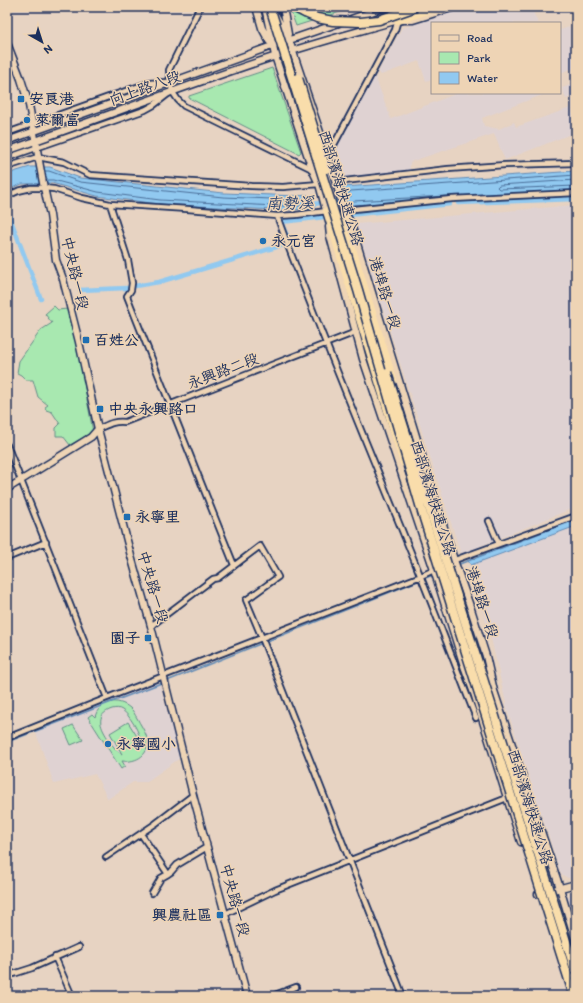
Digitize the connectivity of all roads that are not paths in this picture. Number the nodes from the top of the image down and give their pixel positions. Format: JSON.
{"nodes":[{"id":1,"x":200,"y":7,"type":"edge"},
{"id":2,"x":256,"y":7,"type":"edge"},
{"id":3,"x":265,"y":7,"type":"edge"},
{"id":4,"x":271,"y":7,"type":"edge"},
{"id":5,"x":275,"y":7,"type":"edge"},
{"id":6,"x":283,"y":7,"type":"edge"},
{"id":7,"x":293,"y":7,"type":"edge"},
{"id":8,"x":372,"y":7,"type":"edge"},
{"id":9,"x":385,"y":7,"type":"edge"},
{"id":10,"x":390,"y":7,"type":"edge"},
{"id":11,"x":394,"y":7,"type":"edge"},
{"id":12,"x":417,"y":7,"type":"edge"},
{"id":13,"x":437,"y":7,"type":"edge"},
{"id":14,"x":455,"y":7,"type":"edge"},
{"id":15,"x":398,"y":20,"type":"junction"},
{"id":16,"x":289,"y":40,"type":"junction"},
{"id":17,"x":7,"y":42,"type":"edge"},
{"id":18,"x":272,"y":46,"type":"junction"},
{"id":19,"x":293,"y":50,"type":"junction"},
{"id":20,"x":274,"y":56,"type":"junction"},
{"id":21,"x":170,"y":82,"type":"junction"},
{"id":22,"x":172,"y":91,"type":"junction"},
{"id":23,"x":32,"y":124,"type":"junction"},
{"id":24,"x":34,"y":131,"type":"junction"},
{"id":25,"x":7,"y":133,"type":"edge"},
{"id":26,"x":7,"y":141,"type":"edge"},
{"id":27,"x":35,"y":141,"type":"junction"},
{"id":28,"x":36,"y":148,"type":"junction"},
{"id":29,"x":7,"y":151,"type":"edge"},
{"id":30,"x":328,"y":156,"type":"junction"},
{"id":31,"x":38,"y":157,"type":"junction"},
{"id":32,"x":7,"y":158,"type":"edge"},
{"id":33,"x":576,"y":163,"type":"edge"},
{"id":34,"x":7,"y":168,"type":"edge"},
{"id":35,"x":312,"y":169,"type":"junction"},
{"id":36,"x":336,"y":182,"type":"junction"},
{"id":37,"x":319,"y":184,"type":"junction"},
{"id":38,"x":43,"y":185,"type":"junction"},
{"id":39,"x":576,"y":193,"type":"edge"},
{"id":40,"x":7,"y":196,"type":"edge"},
{"id":41,"x":110,"y":204,"type":"junction"},
{"id":42,"x":344,"y":210,"type":"junction"},
{"id":43,"x":327,"y":211,"type":"junction"},
{"id":44,"x":276,"y":216,"type":"junction"},
{"id":45,"x":344,"y":252,"type":"junction"},
{"id":46,"x":356,"y":332,"type":"junction"},
{"id":47,"x":325,"y":344,"type":"junction"},
{"id":48,"x":170,"y":404,"type":"junction"},
{"id":49,"x":98,"y":429,"type":"junction"},
{"id":50,"x":7,"y":444,"type":"edge"},
{"id":51,"x":20,"y":480,"type":"junction"},
{"id":52,"x":7,"y":489,"type":"edge"},
{"id":53,"x":422,"y":512,"type":"junction"},
{"id":54,"x":576,"y":516,"type":"edge"},
{"id":55,"x":489,"y":521,"type":"dead end"},
{"id":56,"x":46,"y":542,"type":"junction"},
{"id":57,"x":499,"y":544,"type":"junction"},
{"id":58,"x":444,"y":555,"type":"junction"},
{"id":59,"x":7,"y":558,"type":"edge"},
{"id":60,"x":454,"y":560,"type":"junction"},
{"id":61,"x":234,"y":565,"type":"junction"},
{"id":62,"x":443,"y":566,"type":"junction"},
{"id":63,"x":434,"y":570,"type":"junction"},
{"id":64,"x":421,"y":576,"type":"junction"},
{"id":65,"x":151,"y":626,"type":"junction"},
{"id":66,"x":262,"y":638,"type":"junction"},
{"id":67,"x":468,"y":648,"type":"junction"},
{"id":68,"x":163,"y":676,"type":"junction"},
{"id":69,"x":494,"y":691,"type":"junction"},
{"id":70,"x":475,"y":696,"type":"junction"},
{"id":71,"x":107,"y":698,"type":"junction"},
{"id":72,"x":476,"y":718,"type":"dead end"},
{"id":73,"x":7,"y":738,"type":"edge"},
{"id":74,"x":193,"y":795,"type":"junction"},
{"id":75,"x":508,"y":798,"type":"junction"},
{"id":76,"x":141,"y":834,"type":"junction"},
{"id":77,"x":207,"y":847,"type":"junction"},
{"id":78,"x":106,"y":857,"type":"dead end"},
{"id":79,"x":350,"y":860,"type":"junction"},
{"id":80,"x":168,"y":874,"type":"junction"},
{"id":81,"x":576,"y":884,"type":"edge"},
{"id":82,"x":560,"y":888,"type":"junction"},
{"id":83,"x":152,"y":893,"type":"dead end"},
{"id":84,"x":538,"y":894,"type":"junction"},
{"id":85,"x":226,"y":914,"type":"junction"},
{"id":86,"x":576,"y":942,"type":"edge"},
{"id":87,"x":79,"y":947,"type":"dead end"},
{"id":88,"x":55,"y":957,"type":"junction"},
{"id":89,"x":576,"y":973,"type":"edge"},
{"id":90,"x":7,"y":976,"type":"edge"},
{"id":91,"x":296,"y":986,"type":"dead end"},
{"id":92,"x":72,"y":996,"type":"edge"},
{"id":93,"x":247,"y":996,"type":"edge"},
{"id":94,"x":272,"y":996,"type":"edge"},
{"id":95,"x":403,"y":996,"type":"edge"},
{"id":96,"x":570,"y":996,"type":"edge"},
{"id":97,"x":574,"y":996,"type":"edge"}],
"edges":[{"from":1,"to":21,"type":"street"},
{"from":2,"to":18,"type":"street","name":"港埠路一段"},
{"from":3,"to":18,"type":"street","name":"港埠路一段"},
{"from":4,"to":16,"type":"street","name":"港埠路一段"},
{"from":4,"to":53,"type":"highway","name":"西部濱海快速公路","bridge":true},
{"from":5,"to":58,"type":"highway","name":"西部濱海快速公路","bridge":true},
{"from":6,"to":16,"type":"street","name":"港埠路一段"},
{"from":7,"to":12,"type":"highway","bridge":true},
{"from":8,"to":10,"type":"highway","bridge":true},
{"from":9,"to":16,"type":"street","name":"向上路八段"},
{"from":11,"to":15,"type":"street"},
{"from":12,"to":15,"type":"street"},
{"from":13,"to":15,"type":"highway"},
{"from":14,"to":15,"type":"street"},
{"from":15,"to":19,"type":"street","name":"向上路八段"},
{"from":15,"to":30,"type":"street"},
{"from":16,"to":18,"type":"street","name":"向上路八段"},
{"from":16,"to":19,"type":"street","name":"港埠路一段"},
{"from":17,"to":23,"type":"street"},
{"from":18,"to":20,"type":"street","name":"港埠路一段"},
{"from":18,"to":21,"type":"street","name":"向上路八段"},
{"from":19,"to":20,"type":"street","name":"向上路八段"},
{"from":19,"to":30,"type":"street","name":"港埠路一段"},
{"from":20,"to":22,"type":"street","name":"向上路八段"},
{"from":20,"to":35,"type":"street","name":"港埠路一段"},
{"from":21,"to":22,"type":"street"},
{"from":21,"to":23,"type":"street"},
{"from":21,"to":24,"type":"street","name":"向上路八段"},
{"from":22,"to":27,"type":"street","name":"向上路八段"},
{"from":22,"to":28,"type":"street"},
{"from":22,"to":35,"type":"street"},
{"from":23,"to":24,"type":"street"},
{"from":23,"to":25,"type":"street"},
{"from":24,"to":26,"type":"street","name":"向上路八段"},
{"from":24,"to":27,"type":"street"},
{"from":27,"to":28,"type":"street"},
{"from":27,"to":29,"type":"street","name":"向上路八段"},
{"from":28,"to":31,"type":"street"},
{"from":28,"to":32,"type":"street"},
{"from":30,"to":36,"type":"street","name":"港埠路一段"},
{"from":30,"to":45,"type":"street","name":"港埠路一段"},
{"from":31,"to":34,"type":"street"},
{"from":31,"to":37,"type":"street"},
{"from":31,"to":38,"type":"street","name":"中央路一段"},
{"from":33,"to":36,"type":"street"},
{"from":35,"to":37,"type":"street","name":"港埠路一段"},
{"from":36,"to":42,"type":"street","name":"港埠路一段"},
{"from":37,"to":43,"type":"street","name":"港埠路一段"},
{"from":38,"to":40,"type":"street"},
{"from":38,"to":41,"type":"street"},
{"from":38,"to":49,"type":"street","name":"中央路一段"},
{"from":39,"to":42,"type":"street"},
{"from":41,"to":44,"type":"street"},
{"from":41,"to":48,"type":"street"},
{"from":42,"to":58,"type":"highway","bridge":true},
{"from":42,"to":60,"type":"street","name":"港埠路一段"},
{"from":43,"to":44,"type":"street"},
{"from":43,"to":45,"type":"street","name":"港埠路一段"},
{"from":43,"to":46,"type":"street","name":"港埠路一段"},
{"from":43,"to":53,"type":"highway","bridge":true},
{"from":44,"to":47,"type":"street"},
{"from":45,"to":62,"type":"street","name":"港埠路一段"},
{"from":46,"to":47,"type":"street","name":"永興路二段"},
{"from":46,"to":63,"type":"street","name":"港埠路一段"},
{"from":47,"to":48,"type":"street","name":"永興路二段"},
{"from":47,"to":64,"type":"street"},
{"from":48,"to":49,"type":"street","name":"永興路二段"},
{"from":48,"to":61,"type":"street"},
{"from":49,"to":51,"type":"street"},
{"from":49,"to":65,"type":"street","name":"中央路一段"},
{"from":50,"to":51,"type":"street"},
{"from":51,"to":52,"type":"street"},
{"from":51,"to":56,"type":"street"},
{"from":53,"to":97,"type":"highway","name":"西部濱海快速公路","bridge":true},
{"from":54,"to":57,"type":"street"},
{"from":55,"to":57,"type":"street"},
{"from":56,"to":59,"type":"street"},
{"from":56,"to":71,"type":"street"},
{"from":57,"to":60,"type":"street"},
{"from":58,"to":89,"type":"highway","name":"西部濱海快速公路","bridge":true},
{"from":60,"to":62,"type":"street"},
{"from":60,"to":69,"type":"street","name":"港埠路一段"},
{"from":61,"to":65,"type":"street"},
{"from":61,"to":66,"type":"street"},
{"from":62,"to":63,"type":"street"},
{"from":62,"to":67,"type":"street","name":"港埠路一段"},
{"from":63,"to":64,"type":"street"},
{"from":63,"to":70,"type":"street","name":"港埠路一段"},
{"from":64,"to":66,"type":"street"},
{"from":64,"to":72,"type":"street"},
{"from":65,"to":68,"type":"street","name":"中央路一段"},
{"from":66,"to":68,"type":"street"},
{"from":66,"to":79,"type":"street"},
{"from":67,"to":69,"type":"street"},
{"from":67,"to":70,"type":"street"},
{"from":68,"to":71,"type":"street"},
{"from":68,"to":74,"type":"street","name":"中央路一段"},
{"from":69,"to":82,"type":"street","name":"港埠路一段"},
{"from":70,"to":75,"type":"street","name":"港埠路一段"},
{"from":71,"to":73,"type":"street"},
{"from":74,"to":76,"type":"street"},
{"from":74,"to":77,"type":"street","name":"中央路一段"},
{"from":75,"to":79,"type":"street"},
{"from":75,"to":84,"type":"street","name":"港埠路一段"},
{"from":76,"to":78,"type":"street"},
{"from":76,"to":80,"type":"street"},
{"from":77,"to":80,"type":"street"},
{"from":77,"to":85,"type":"street","name":"中央路一段"},
{"from":79,"to":85,"type":"street"},
{"from":79,"to":95,"type":"street"},
{"from":80,"to":83,"type":"street"},
{"from":81,"to":82,"type":"street"},
{"from":82,"to":84,"type":"street"},
{"from":82,"to":86,"type":"street","name":"港埠路一段"},
{"from":84,"to":96,"type":"street","name":"港埠路一段"},
{"from":85,"to":93,"type":"street","name":"中央路一段"},
{"from":87,"to":88,"type":"street"},
{"from":88,"to":90,"type":"street"},
{"from":88,"to":92,"type":"street"},
{"from":91,"to":94,"type":"street"}]}
